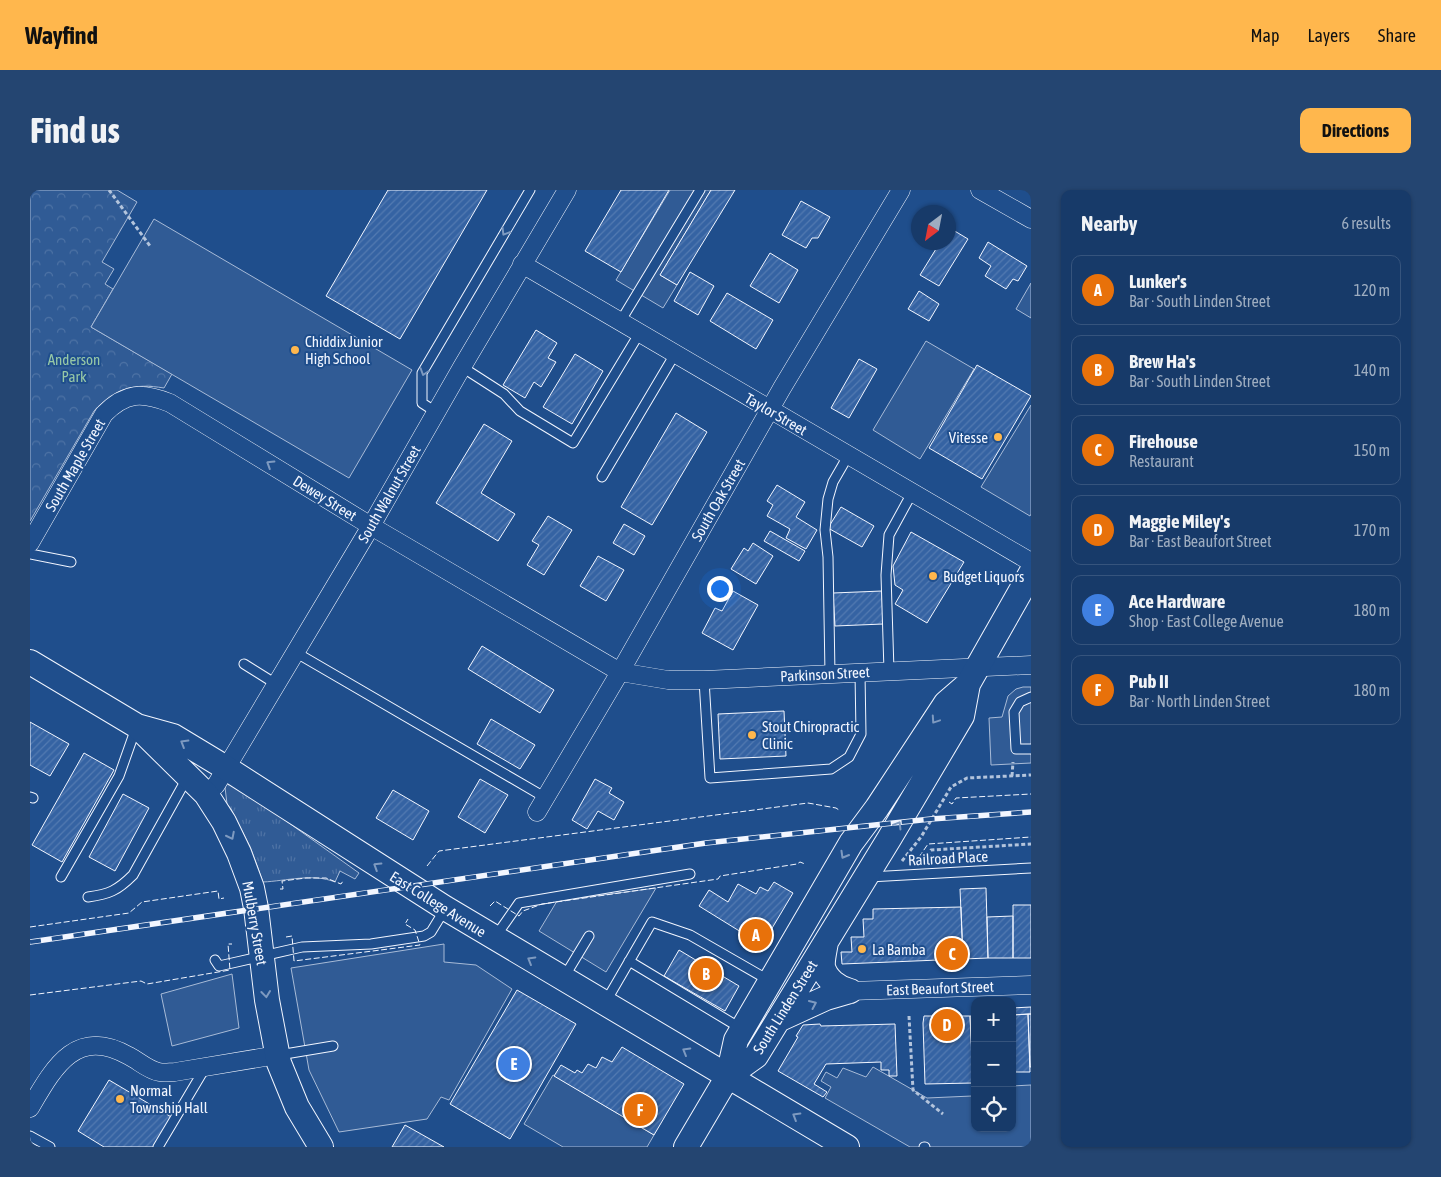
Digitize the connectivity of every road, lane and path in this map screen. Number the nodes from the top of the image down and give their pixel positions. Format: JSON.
{"nodes":[{"id":1,"x":109,"y":190,"type":"edge"},
{"id":2,"x":530,"y":190,"type":"edge"},
{"id":3,"x":567,"y":190,"type":"edge"},
{"id":4,"x":700,"y":190,"type":"edge"},
{"id":5,"x":901,"y":190,"type":"edge"},
{"id":6,"x":980,"y":190,"type":"edge"},
{"id":7,"x":1031,"y":219,"type":"edge"},
{"id":8,"x":150,"y":246,"type":"dead end"},
{"id":9,"x":522,"y":264,"type":"junction"},
{"id":10,"x":620,"y":322,"type":"junction"},
{"id":11,"x":639,"y":334,"type":"junction"},
{"id":12,"x":675,"y":354,"type":"junction"},
{"id":13,"x":462,"y":367,"type":"junction"},
{"id":14,"x":130,"y":396,"type":"joint"},
{"id":15,"x":770,"y":410,"type":"junction"},
{"id":16,"x":436,"y":412,"type":"junction"},
{"id":17,"x":848,"y":456,"type":"junction"},
{"id":18,"x":602,"y":478,"type":"dead end"},
{"id":19,"x":912,"y":493,"type":"junction"},
{"id":20,"x":371,"y":526,"type":"junction"},
{"id":21,"x":30,"y":543,"type":"edge"},
{"id":22,"x":30,"y":554,"type":"edge"},
{"id":23,"x":72,"y":562,"type":"dead end"},
{"id":24,"x":1031,"y":562,"type":"edge"},
{"id":25,"x":1031,"y":573,"type":"edge"},
{"id":26,"x":295,"y":652,"type":"junction"},
{"id":27,"x":30,"y":662,"type":"edge"},
{"id":28,"x":244,"y":664,"type":"dead end"},
{"id":29,"x":1031,"y":665,"type":"edge"},
{"id":30,"x":889,"y":671,"type":"junction"},
{"id":31,"x":620,"y":672,"type":"junction"},
{"id":32,"x":860,"y":673,"type":"junction"},
{"id":33,"x":830,"y":674,"type":"junction"},
{"id":34,"x":972,"y":676,"type":"junction"},
{"id":35,"x":704,"y":680,"type":"junction"},
{"id":36,"x":276,"y":684,"type":"junction"},
{"id":37,"x":1031,"y":697,"type":"edge"},
{"id":38,"x":137,"y":726,"type":"junction"},
{"id":39,"x":1031,"y":749,"type":"edge"},
{"id":40,"x":226,"y":768,"type":"junction"},
{"id":41,"x":1031,"y":775,"type":"edge"},
{"id":42,"x":188,"y":776,"type":"junction"},
{"id":43,"x":206,"y":794,"type":"junction"},
{"id":44,"x":542,"y":805,"type":"joint"},
{"id":45,"x":1031,"y":844,"type":"edge"},
{"id":46,"x":911,"y":864,"type":"dead end"},
{"id":47,"x":920,"y":865,"type":"dead end"},
{"id":48,"x":1031,"y":868,"type":"edge"},
{"id":49,"x":690,"y":874,"type":"dead end"},
{"id":50,"x":61,"y":877,"type":"dead end"},
{"id":51,"x":866,"y":877,"type":"junction"},
{"id":52,"x":88,"y":897,"type":"dead end"},
{"id":53,"x":445,"y":908,"type":"junction"},
{"id":54,"x":589,"y":936,"type":"dead end"},
{"id":55,"x":495,"y":939,"type":"junction"},
{"id":56,"x":826,"y":941,"type":"junction"},
{"id":57,"x":262,"y":957,"type":"junction"},
{"id":58,"x":215,"y":960,"type":"dead end"},
{"id":59,"x":630,"y":960,"type":"junction"},
{"id":60,"x":563,"y":979,"type":"junction"},
{"id":61,"x":770,"y":982,"type":"junction"},
{"id":62,"x":1031,"y":985,"type":"edge"},
{"id":63,"x":850,"y":991,"type":"junction"},
{"id":64,"x":604,"y":1003,"type":"junction"},
{"id":65,"x":908,"y":1016,"type":"dead end"},
{"id":66,"x":778,"y":1020,"type":"junction"},
{"id":67,"x":742,"y":1029,"type":"junction"},
{"id":68,"x":333,"y":1046,"type":"dead end"},
{"id":69,"x":277,"y":1055,"type":"junction"},
{"id":70,"x":206,"y":1067,"type":"junction"},
{"id":71,"x":728,"y":1076,"type":"junction"},
{"id":72,"x":30,"y":1108,"type":"edge"},
{"id":73,"x":943,"y":1114,"type":"dead end"},
{"id":74,"x":30,"y":1136,"type":"edge"},
{"id":75,"x":840,"y":1145,"type":"edge"},
{"id":76,"x":50,"y":1147,"type":"edge"},
{"id":77,"x":158,"y":1147,"type":"edge"},
{"id":78,"x":321,"y":1147,"type":"edge"},
{"id":79,"x":686,"y":1147,"type":"edge"}],
"edges":[{"from":1,"to":8,"type":"path"},
{"from":2,"to":16,"type":"lane","one_way":true},
{"from":3,"to":9,"type":"street","name":"South Walnut Street"},
{"from":4,"to":10,"type":"lane"},
{"from":5,"to":15,"type":"street","name":"South Oak Street"},
{"from":6,"to":7,"type":"street"},
{"from":9,"to":10,"type":"street","name":"Taylor Street"},
{"from":9,"to":13,"type":"street","name":"South Walnut Street"},
{"from":10,"to":11,"type":"street","name":"Taylor Street"},
{"from":11,"to":12,"type":"street","name":"Taylor Street"},
{"from":11,"to":13,"type":"lane"},
{"from":12,"to":15,"type":"street","name":"Taylor Street"},
{"from":12,"to":18,"type":"lane"},
{"from":13,"to":16,"type":"street","name":"South Walnut Street"},
{"from":20,"to":14,"type":"street","name":"Dewey Street","one_way":true},
{"from":14,"to":21,"type":"street","name":"South Maple Street"},
{"from":15,"to":17,"type":"street","name":"Taylor Street"},
{"from":15,"to":31,"type":"street","name":"South Oak Street"},
{"from":16,"to":20,"type":"street","name":"South Walnut Street"},
{"from":17,"to":19,"type":"street","name":"Taylor Street"},
{"from":17,"to":33,"type":"lane"},
{"from":19,"to":24,"type":"street","name":"Taylor Street"},
{"from":19,"to":30,"type":"lane"},
{"from":20,"to":26,"type":"street","name":"South Walnut Street"},
{"from":20,"to":31,"type":"street","name":"Dewey Street"},
{"from":22,"to":23,"type":"lane"},
{"from":25,"to":34,"type":"main road","name":"South Linden Street"},
{"from":26,"to":36,"type":"street","name":"South Walnut Street"},
{"from":26,"to":44,"type":"lane"},
{"from":27,"to":38,"type":"main road","name":"East College Avenue"},
{"from":28,"to":36,"type":"lane"},
{"from":29,"to":34,"type":"street","name":"Parkinson Street"},
{"from":30,"to":32,"type":"street","name":"Parkinson Street"},
{"from":30,"to":34,"type":"street","name":"Parkinson Street"},
{"from":31,"to":35,"type":"street","name":"Parkinson Street"},
{"from":31,"to":44,"type":"street","name":"South Oak Street"},
{"from":32,"to":33,"type":"street","name":"Parkinson Street"},
{"from":32,"to":35,"type":"lane"},
{"from":33,"to":35,"type":"street","name":"Parkinson Street"},
{"from":51,"to":34,"type":"main road","name":"South Linden Street","one_way":true},
{"from":34,"to":61,"type":"main road","name":"South Linden Street","one_way":true},
{"from":36,"to":40,"type":"street","name":"South Walnut Street"},
{"from":37,"to":39,"type":"lane"},
{"from":40,"to":38,"type":"main road","name":"East College Avenue","one_way":true},
{"from":38,"to":42,"type":"main road","name":"Mulberry Street"},
{"from":38,"to":50,"type":"lane"},
{"from":40,"to":43,"type":"street","name":"South Walnut Street"},
{"from":53,"to":40,"type":"main road","name":"East College Avenue","one_way":true},
{"from":41,"to":46,"type":"path"},
{"from":42,"to":43,"type":"main road","name":"Mulberry Street"},
{"from":42,"to":52,"type":"lane"},
{"from":43,"to":57,"type":"main road","name":"Mulberry Street","one_way":true},
{"from":45,"to":47,"type":"path"},
{"from":48,"to":51,"type":"lane","name":"Railroad Place"},
{"from":49,"to":55,"type":"lane"},
{"from":51,"to":56,"type":"main road","name":"South Linden Street"},
{"from":53,"to":55,"type":"main road","name":"East College Avenue"},
{"from":53,"to":57,"type":"lane"},
{"from":54,"to":60,"type":"lane"},
{"from":60,"to":55,"type":"main road","name":"East College Avenue","one_way":true},
{"from":56,"to":63,"type":"main road"},
{"from":56,"to":66,"type":"main road","name":"South Linden Street"},
{"from":57,"to":58,"type":"lane"},
{"from":57,"to":69,"type":"main road","name":"Mulberry Street","one_way":true},
{"from":59,"to":61,"type":"lane"},
{"from":59,"to":64,"type":"lane"},
{"from":59,"to":67,"type":"lane"},
{"from":60,"to":64,"type":"main road","name":"East College Avenue"},
{"from":61,"to":67,"type":"main road","name":"South Linden Street"},
{"from":62,"to":63,"type":"street","name":"East Beaufort Street"},
{"from":66,"to":63,"type":"main road","one_way":true},
{"from":71,"to":64,"type":"main road","name":"East College Avenue","one_way":true},
{"from":65,"to":73,"type":"path"},
{"from":66,"to":71,"type":"main road","name":"South Linden Street"},
{"from":67,"to":71,"type":"main road","name":"South Linden Street"},
{"from":68,"to":69,"type":"lane"},
{"from":69,"to":70,"type":"street"},
{"from":69,"to":78,"type":"main road","name":"Mulberry Street"},
{"from":70,"to":72,"type":"street"},
{"from":70,"to":77,"type":"lane"},
{"from":75,"to":71,"type":"main road","name":"East College Avenue","one_way":true},
{"from":71,"to":79,"type":"main road"},
{"from":74,"to":76,"type":"lane"}]}
